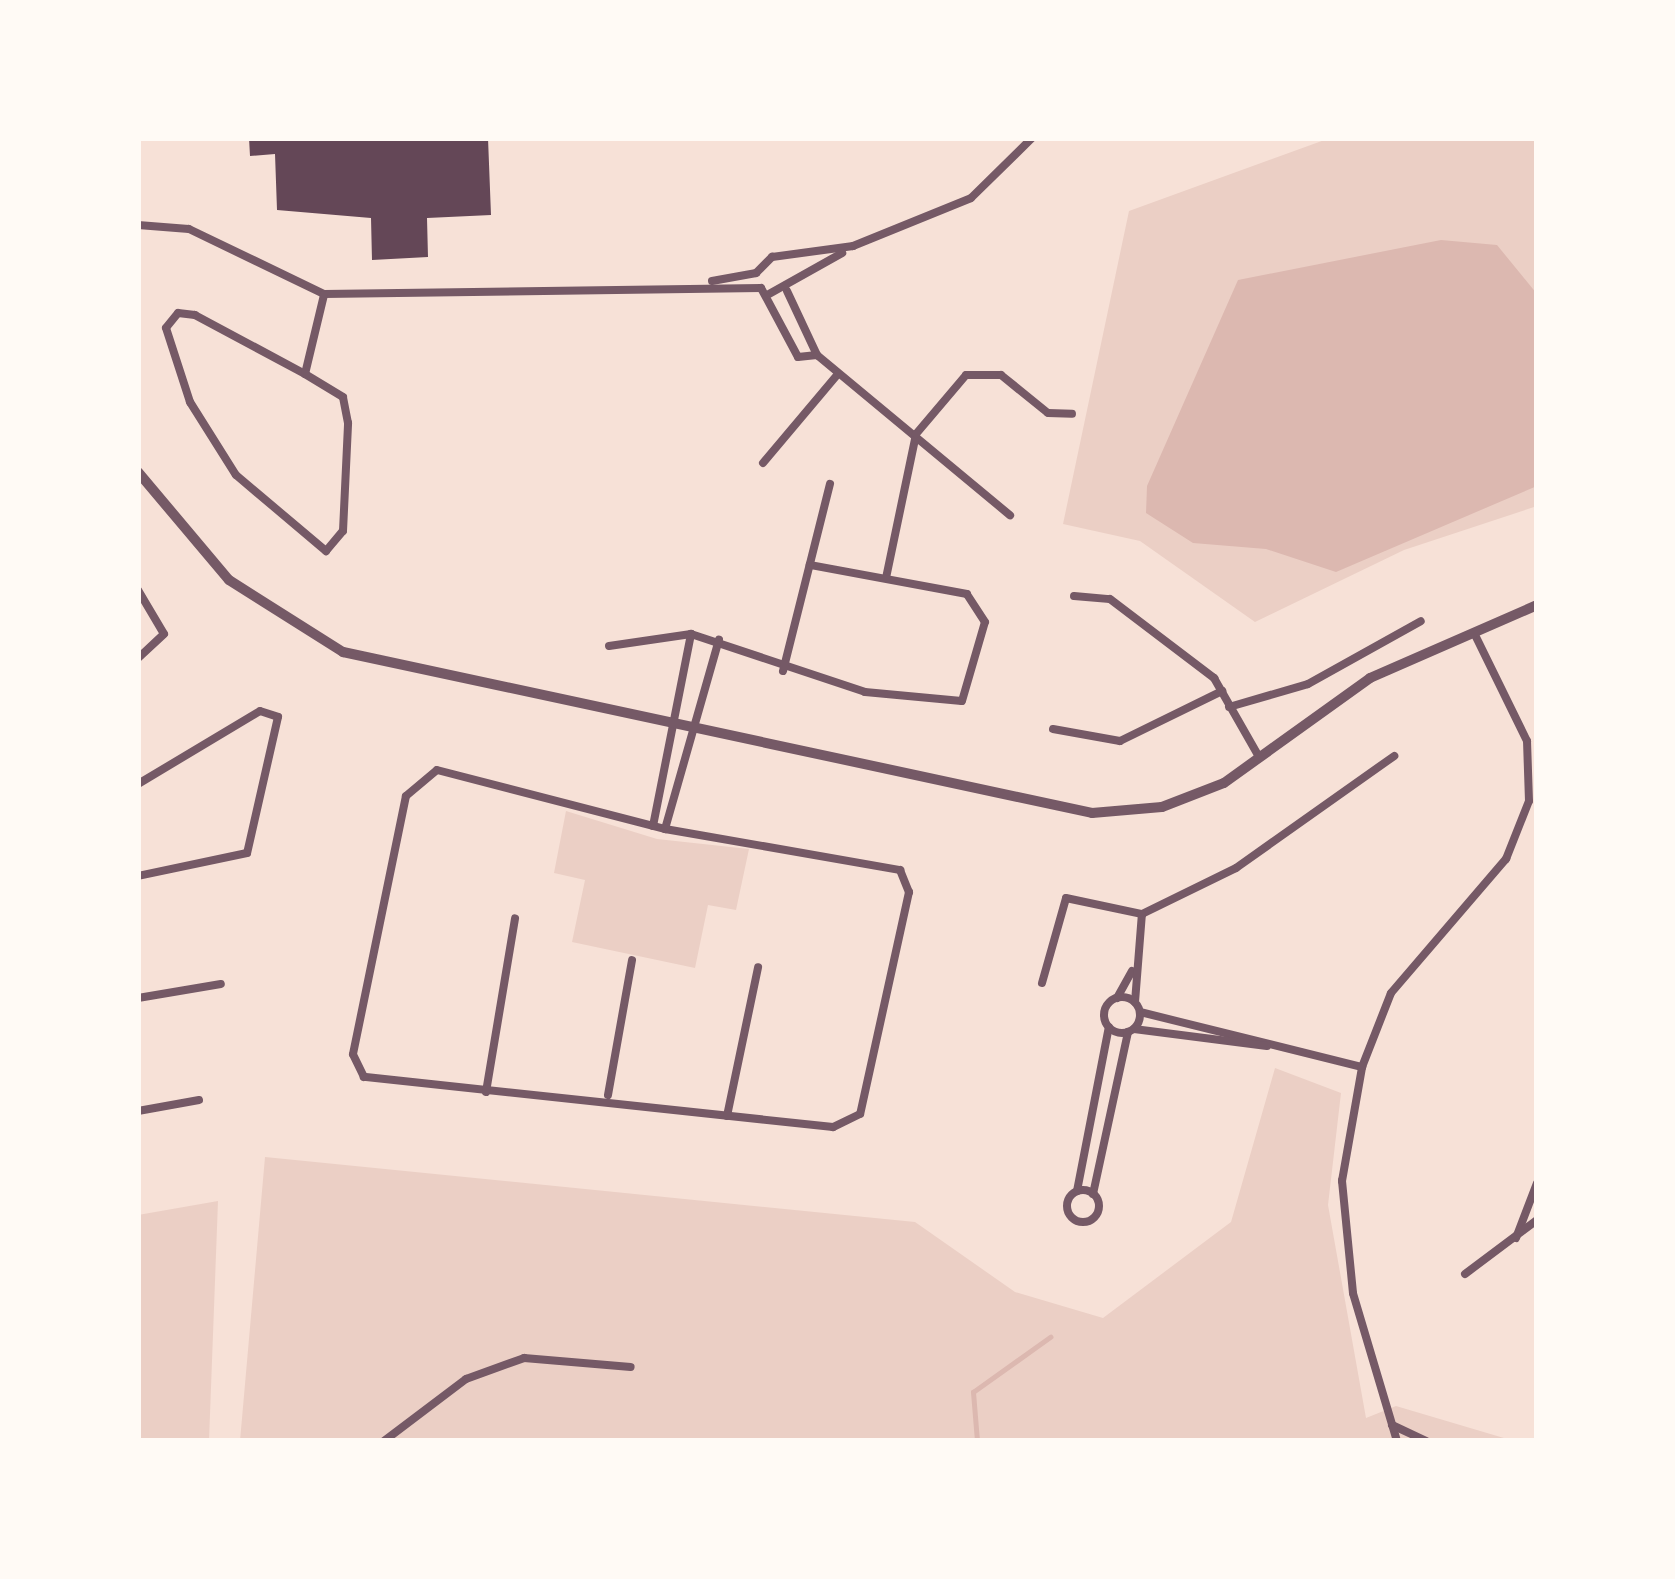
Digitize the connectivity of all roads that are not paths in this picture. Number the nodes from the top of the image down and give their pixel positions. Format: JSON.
{"nodes":[{"id":1,"x":1032,"y":138,"type":"edge"},
{"id":2,"x":138,"y":225,"type":"edge"},
{"id":3,"x":854,"y":246,"type":"junction"},
{"id":4,"x":784,"y":259,"type":"junction"},
{"id":5,"x":756,"y":273,"type":"junction"},
{"id":6,"x":794,"y":280,"type":"junction"},
{"id":7,"x":693,"y":285,"type":"junction"},
{"id":8,"x":764,"y":291,"type":"junction"},
{"id":9,"x":787,"y":291,"type":"junction"},
{"id":10,"x":324,"y":294,"type":"junction"},
{"id":11,"x":817,"y":355,"type":"junction"},
{"id":12,"x":305,"y":374,"type":"junction"},
{"id":13,"x":838,"y":374,"type":"junction"},
{"id":14,"x":1072,"y":414,"type":"dead end"},
{"id":15,"x":916,"y":434,"type":"junction"},
{"id":16,"x":763,"y":463,"type":"dead end"},
{"id":17,"x":138,"y":472,"type":"edge"},
{"id":18,"x":830,"y":484,"type":"dead end"},
{"id":19,"x":1010,"y":515,"type":"dead end"},
{"id":20,"x":810,"y":565,"type":"junction"},
{"id":21,"x":886,"y":578,"type":"junction"},
{"id":22,"x":138,"y":590,"type":"edge"},
{"id":23,"x":1074,"y":596,"type":"dead end"},
{"id":24,"x":1537,"y":604,"type":"edge"},
{"id":25,"x":1421,"y":621,"type":"dead end"},
{"id":26,"x":1474,"y":631,"type":"junction"},
{"id":27,"x":691,"y":634,"type":"junction"},
{"id":28,"x":719,"y":640,"type":"junction"},
{"id":29,"x":609,"y":646,"type":"dead end"},
{"id":30,"x":138,"y":658,"type":"edge"},
{"id":31,"x":783,"y":671,"type":"junction"},
{"id":32,"x":1222,"y":691,"type":"junction"},
{"id":33,"x":1229,"y":707,"type":"junction"},
{"id":34,"x":674,"y":726,"type":"junction"},
{"id":35,"x":698,"y":728,"type":"junction"},
{"id":36,"x":1053,"y":729,"type":"dead end"},
{"id":37,"x":1394,"y":756,"type":"dead end"},
{"id":38,"x":1259,"y":757,"type":"junction"},
{"id":39,"x":138,"y":784,"type":"edge"},
{"id":40,"x":1533,"y":802,"type":"edge"},
{"id":41,"x":1523,"y":819,"type":"junction"},
{"id":42,"x":1537,"y":821,"type":"edge"},
{"id":43,"x":653,"y":826,"type":"junction"},
{"id":44,"x":664,"y":829,"type":"junction"},
{"id":45,"x":138,"y":876,"type":"edge"},
{"id":46,"x":1142,"y":914,"type":"junction"},
{"id":47,"x":514,"y":918,"type":"dead end"},
{"id":48,"x":632,"y":959,"type":"dead end"},
{"id":49,"x":758,"y":967,"type":"dead end"},
{"id":50,"x":1133,"y":970,"type":"junction"},
{"id":51,"x":1042,"y":983,"type":"dead end"},
{"id":52,"x":221,"y":984,"type":"dead end"},
{"id":53,"x":138,"y":998,"type":"edge"},
{"id":54,"x":1117,"y":998,"type":"junction"},
{"id":55,"x":1137,"y":1007,"type":"junction"},
{"id":56,"x":1108,"y":1027,"type":"junction"},
{"id":57,"x":1131,"y":1030,"type":"junction"},
{"id":58,"x":1269,"y":1046,"type":"junction"},
{"id":59,"x":1362,"y":1067,"type":"junction"},
{"id":60,"x":486,"y":1092,"type":"junction"},
{"id":61,"x":608,"y":1095,"type":"junction"},
{"id":62,"x":199,"y":1100,"type":"dead end"},
{"id":63,"x":138,"y":1111,"type":"edge"},
{"id":64,"x":727,"y":1116,"type":"junction"},
{"id":65,"x":1537,"y":1183,"type":"edge"},
{"id":66,"x":1077,"y":1191,"type":"junction"},
{"id":67,"x":1093,"y":1194,"type":"junction"},
{"id":68,"x":1537,"y":1220,"type":"edge"},
{"id":69,"x":1515,"y":1240,"type":"junction"},
{"id":70,"x":1465,"y":1274,"type":"dead end"},
{"id":71,"x":631,"y":1366,"type":"dead end"},
{"id":72,"x":1391,"y":1424,"type":"junction"},
{"id":73,"x":385,"y":1441,"type":"edge"},
{"id":74,"x":1397,"y":1441,"type":"edge"},
{"id":75,"x":1426,"y":1441,"type":"edge"}],
"edges":[{"from":1,"to":3,"type":"street"},
{"from":2,"to":10,"type":"street"},
{"from":3,"to":4,"type":"street"},
{"from":3,"to":6,"type":"street"},
{"from":4,"to":5,"type":"street"},
{"from":4,"to":6,"type":"street"},
{"from":5,"to":7,"type":"street"},
{"from":5,"to":8,"type":"street"},
{"from":6,"to":9,"type":"street"},
{"from":7,"to":8,"type":"street"},
{"from":7,"to":10,"type":"street"},
{"from":8,"to":9,"type":"street"},
{"from":8,"to":11,"type":"street"},
{"from":9,"to":11,"type":"street"},
{"from":10,"to":12,"type":"street"},
{"from":11,"to":13,"type":"street"},
{"from":12,"to":12,"type":"street"},
{"from":13,"to":15,"type":"street"},
{"from":13,"to":16,"type":"street"},
{"from":14,"to":15,"type":"street"},
{"from":15,"to":19,"type":"street"},
{"from":15,"to":21,"type":"street"},
{"from":17,"to":34,"type":"street"},
{"from":18,"to":20,"type":"street"},
{"from":20,"to":21,"type":"street"},
{"from":20,"to":31,"type":"street"},
{"from":21,"to":31,"type":"street"},
{"from":22,"to":30,"type":"street"},
{"from":23,"to":32,"type":"street"},
{"from":24,"to":26,"type":"street"},
{"from":25,"to":33,"type":"street"},
{"from":26,"to":38,"type":"street"},
{"from":26,"to":40,"type":"street"},
{"from":27,"to":28,"type":"street"},
{"from":27,"to":29,"type":"street"},
{"from":27,"to":34,"type":"street"},
{"from":28,"to":31,"type":"street"},
{"from":28,"to":35,"type":"street"},
{"from":32,"to":33,"type":"street"},
{"from":32,"to":36,"type":"street"},
{"from":33,"to":38,"type":"street"},
{"from":34,"to":35,"type":"street"},
{"from":34,"to":43,"type":"street"},
{"from":35,"to":38,"type":"street"},
{"from":35,"to":44,"type":"street"},
{"from":37,"to":46,"type":"street"},
{"from":39,"to":45,"type":"street"},
{"from":40,"to":41,"type":"street"},
{"from":41,"to":42,"type":"street"},
{"from":41,"to":59,"type":"street"},
{"from":43,"to":44,"type":"street"},
{"from":43,"to":60,"type":"street"},
{"from":44,"to":64,"type":"street"},
{"from":46,"to":50,"type":"street"},
{"from":46,"to":51,"type":"street"},
{"from":47,"to":60,"type":"street"},
{"from":48,"to":61,"type":"street"},
{"from":49,"to":64,"type":"street"},
{"from":50,"to":54,"type":"street"},
{"from":50,"to":55,"type":"street"},
{"from":52,"to":53,"type":"street"},
{"from":54,"to":55,"type":"street"},
{"from":54,"to":56,"type":"street"},
{"from":55,"to":57,"type":"street"},
{"from":55,"to":58,"type":"street"},
{"from":56,"to":57,"type":"street"},
{"from":56,"to":66,"type":"street"},
{"from":57,"to":58,"type":"street"},
{"from":57,"to":67,"type":"street"},
{"from":58,"to":59,"type":"street"},
{"from":59,"to":72,"type":"street"},
{"from":60,"to":61,"type":"street"},
{"from":61,"to":64,"type":"street"},
{"from":62,"to":63,"type":"street"},
{"from":65,"to":69,"type":"street"},
{"from":66,"to":67,"type":"street"},
{"from":66,"to":67,"type":"street"},
{"from":68,"to":69,"type":"street"},
{"from":69,"to":70,"type":"street"},
{"from":71,"to":73,"type":"street"},
{"from":72,"to":74,"type":"street"},
{"from":72,"to":75,"type":"street"}]}
